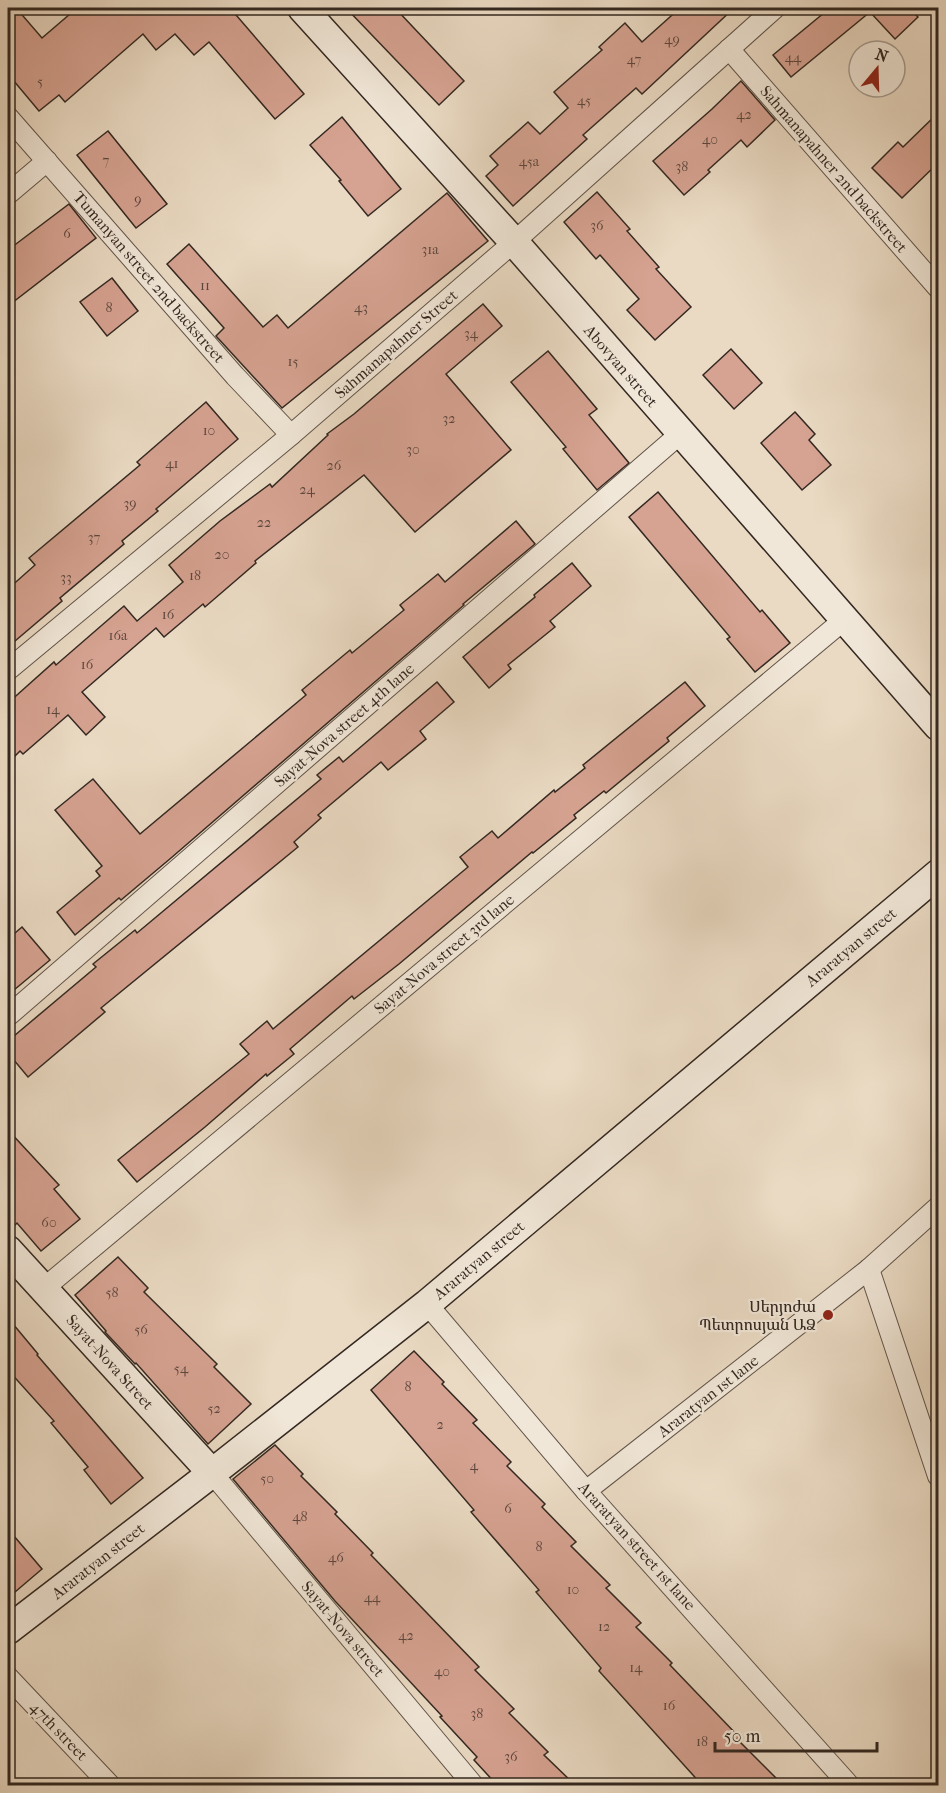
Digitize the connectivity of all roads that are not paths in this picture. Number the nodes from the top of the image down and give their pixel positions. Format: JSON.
{"nodes":[{"id":1,"x":302,"y":8,"type":"edge"},
{"id":2,"x":775,"y":8,"type":"edge"},
{"id":3,"x":729,"y":50,"type":"junction"},
{"id":4,"x":8,"y":117,"type":"edge"},
{"id":5,"x":47,"y":160,"type":"junction"},
{"id":6,"x":8,"y":194,"type":"edge"},
{"id":7,"x":514,"y":242,"type":"junction"},
{"id":8,"x":939,"y":288,"type":"edge"},
{"id":9,"x":680,"y":434,"type":"junction"},
{"id":10,"x":291,"y":435,"type":"junction"},
{"id":11,"x":845,"y":619,"type":"junction"},
{"id":12,"x":8,"y":670,"type":"edge"},
{"id":13,"x":939,"y":726,"type":"edge"},
{"id":14,"x":939,"y":874,"type":"edge"},
{"id":15,"x":8,"y":1016,"type":"edge"},
{"id":16,"x":939,"y":1207,"type":"edge"},
{"id":17,"x":8,"y":1250,"type":"edge"},
{"id":18,"x":869,"y":1269,"type":"junction"},
{"id":19,"x":43,"y":1290,"type":"junction"},
{"id":20,"x":427,"y":1304,"type":"junction"},
{"id":21,"x":212,"y":1473,"type":"junction"},
{"id":22,"x":939,"y":1476,"type":"edge"},
{"id":23,"x":586,"y":1491,"type":"junction"},
{"id":24,"x":10,"y":1624,"type":"edge"},
{"id":25,"x":8,"y":1677,"type":"edge"},
{"id":26,"x":111,"y":1785,"type":"edge"},
{"id":27,"x":474,"y":1785,"type":"edge"},
{"id":28,"x":850,"y":1785,"type":"edge"}],
"edges":[{"from":1,"to":7,"type":"main road","name":"Abovyan street"},
{"from":2,"to":3,"type":"street","name":"Sahmanapahner Street"},
{"from":3,"to":7,"type":"street","name":"Sahmanapahner Street"},
{"from":3,"to":8,"type":"street","name":"Sahmanapahner 2nd backstreet"},
{"from":4,"to":5,"type":"street","name":"Tumanyan street 2nd backstreet"},
{"from":5,"to":6,"type":"street"},
{"from":5,"to":10,"type":"street","name":"Tumanyan street 2nd backstreet"},
{"from":7,"to":9,"type":"main road","name":"Abovyan street"},
{"from":7,"to":10,"type":"street","name":"Sahmanapahner Street"},
{"from":9,"to":11,"type":"main road","name":"Abovyan street"},
{"from":9,"to":15,"type":"street","name":"Sayat-Nova street 4th lane"},
{"from":10,"to":12,"type":"street","name":"Sahmanapahner Street"},
{"from":11,"to":13,"type":"main road","name":"Abovyan street"},
{"from":11,"to":19,"type":"street","name":"Sayat-Nova street 3rd lane"},
{"from":14,"to":20,"type":"main road","name":"Araratyan street"},
{"from":16,"to":18,"type":"street","name":"Araratyan 1st lane"},
{"from":17,"to":19,"type":"main road","name":"Sayat-Nova Street"},
{"from":18,"to":22,"type":"street"},
{"from":18,"to":23,"type":"street","name":"Araratyan 1st lane"},
{"from":19,"to":21,"type":"main road","name":"Sayat-Nova Street"},
{"from":20,"to":21,"type":"main road","name":"Araratyan street"},
{"from":20,"to":23,"type":"street","name":"Araratyan street 1st lane"},
{"from":21,"to":24,"type":"main road","name":"Araratyan street"},
{"from":21,"to":27,"type":"street","name":"Sayat-Nova street"},
{"from":23,"to":28,"type":"street","name":"Araratyan street 1st lane"},
{"from":25,"to":26,"type":"street","name":"47th street"}]}
